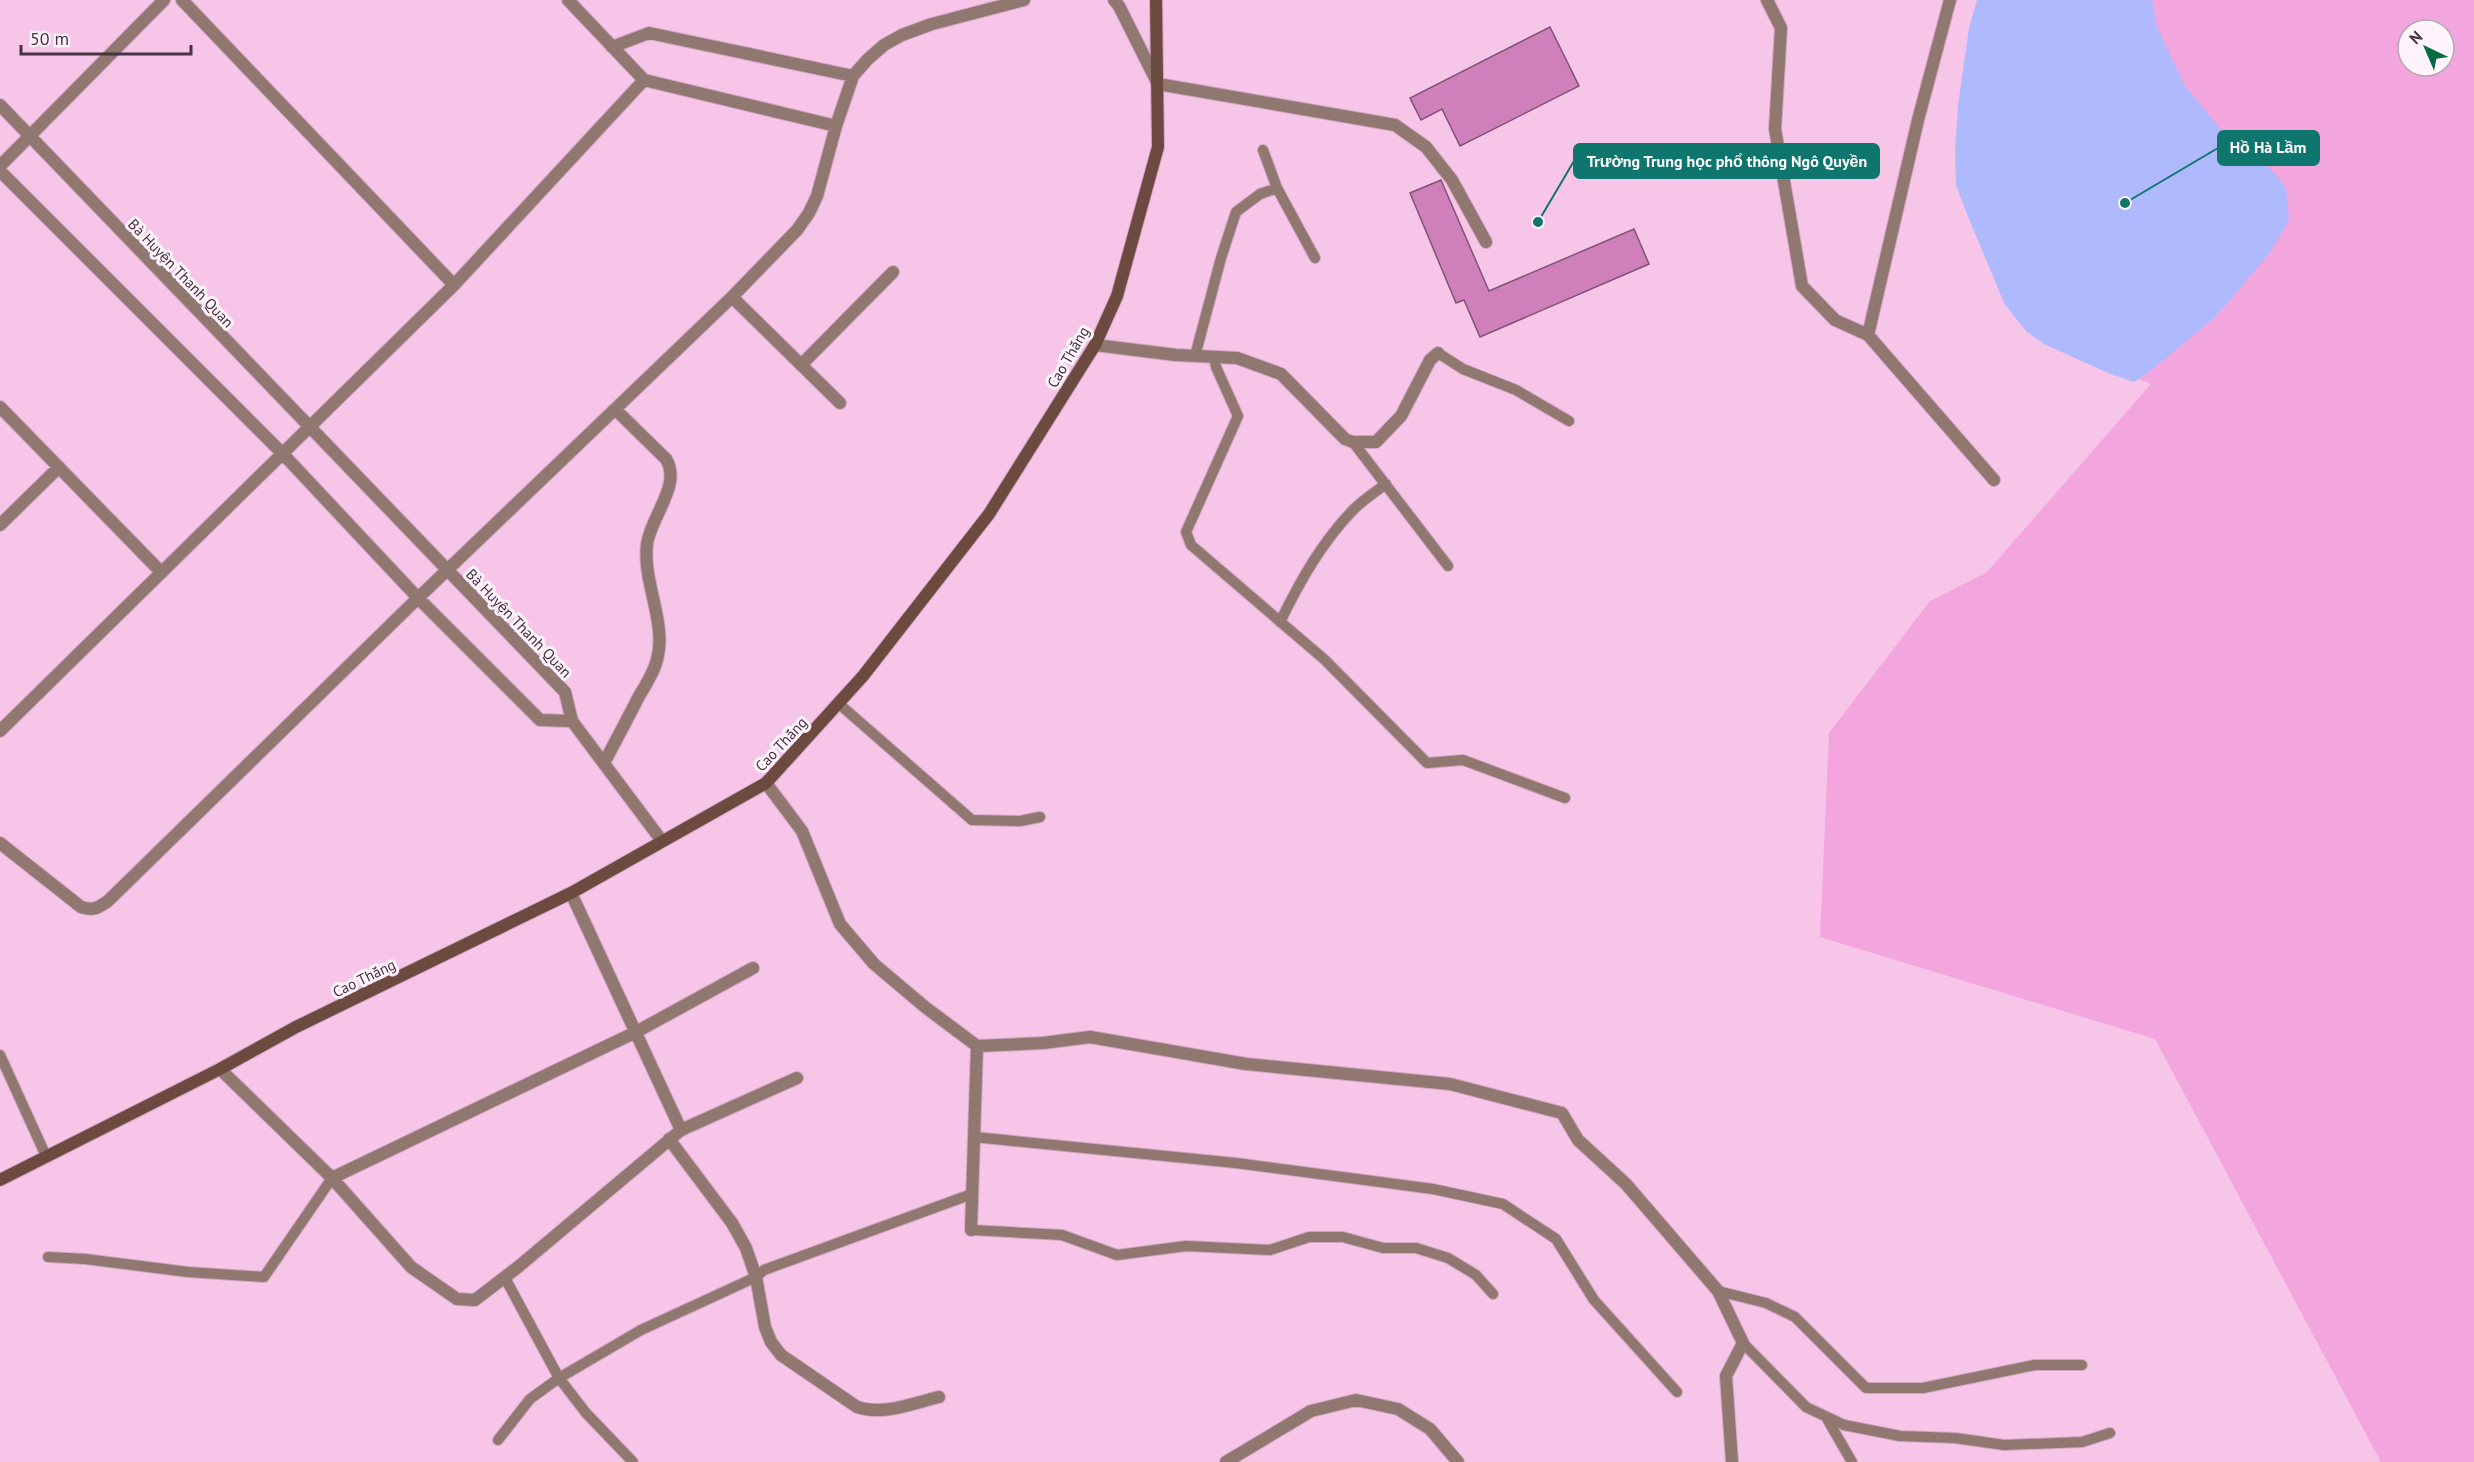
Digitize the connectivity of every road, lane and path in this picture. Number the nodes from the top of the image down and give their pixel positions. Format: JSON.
{"nodes":[{"id":1,"x":164,"y":0,"type":"edge"},
{"id":2,"x":182,"y":0,"type":"edge"},
{"id":3,"x":568,"y":0,"type":"edge"},
{"id":4,"x":1024,"y":0,"type":"edge"},
{"id":5,"x":1114,"y":0,"type":"edge"},
{"id":6,"x":1156,"y":0,"type":"edge"},
{"id":7,"x":1767,"y":0,"type":"edge"},
{"id":8,"x":1950,"y":0,"type":"edge"},
{"id":9,"x":612,"y":47,"type":"junction"},
{"id":10,"x":853,"y":76,"type":"junction"},
{"id":11,"x":644,"y":80,"type":"junction"},
{"id":12,"x":1158,"y":84,"type":"junction"},
{"id":13,"x":0,"y":105,"type":"edge"},
{"id":14,"x":836,"y":126,"type":"junction"},
{"id":15,"x":30,"y":136,"type":"junction"},
{"id":16,"x":1263,"y":150,"type":"dead end"},
{"id":17,"x":0,"y":166,"type":"edge"},
{"id":18,"x":0,"y":171,"type":"edge"},
{"id":19,"x":1277,"y":188,"type":"junction"},
{"id":20,"x":1486,"y":242,"type":"dead end"},
{"id":21,"x":1315,"y":258,"type":"dead end"},
{"id":22,"x":893,"y":272,"type":"dead end"},
{"id":23,"x":454,"y":285,"type":"junction"},
{"id":24,"x":732,"y":297,"type":"junction"},
{"id":25,"x":1868,"y":335,"type":"junction"},
{"id":26,"x":1095,"y":345,"type":"junction"},
{"id":27,"x":1438,"y":352,"type":"joint"},
{"id":28,"x":1195,"y":356,"type":"junction"},
{"id":29,"x":1214,"y":357,"type":"junction"},
{"id":30,"x":801,"y":365,"type":"junction"},
{"id":31,"x":840,"y":403,"type":"dead end"},
{"id":32,"x":0,"y":407,"type":"edge"},
{"id":33,"x":616,"y":410,"type":"junction"},
{"id":34,"x":1569,"y":421,"type":"dead end"},
{"id":35,"x":309,"y":428,"type":"junction"},
{"id":36,"x":1353,"y":441,"type":"junction"},
{"id":37,"x":282,"y":453,"type":"junction"},
{"id":38,"x":59,"y":467,"type":"junction"},
{"id":39,"x":1994,"y":480,"type":"dead end"},
{"id":40,"x":1386,"y":484,"type":"junction"},
{"id":41,"x":0,"y":525,"type":"edge"},
{"id":42,"x":1448,"y":566,"type":"dead end"},
{"id":43,"x":448,"y":571,"type":"junction"},
{"id":44,"x":160,"y":572,"type":"junction"},
{"id":45,"x":418,"y":598,"type":"junction"},
{"id":46,"x":1280,"y":622,"type":"junction"},
{"id":47,"x":838,"y":703,"type":"junction"},
{"id":48,"x":572,"y":721,"type":"junction"},
{"id":49,"x":0,"y":731,"type":"edge"},
{"id":50,"x":604,"y":763,"type":"junction"},
{"id":51,"x":766,"y":783,"type":"junction"},
{"id":52,"x":1565,"y":798,"type":"dead end"},
{"id":53,"x":1040,"y":817,"type":"dead end"},
{"id":54,"x":662,"y":841,"type":"junction"},
{"id":55,"x":0,"y":843,"type":"edge"},
{"id":56,"x":571,"y":893,"type":"junction"},
{"id":57,"x":753,"y":968,"type":"dead end"},
{"id":58,"x":636,"y":1032,"type":"junction"},
{"id":59,"x":977,"y":1046,"type":"junction"},
{"id":60,"x":0,"y":1055,"type":"edge"},
{"id":61,"x":220,"y":1069,"type":"junction"},
{"id":62,"x":797,"y":1078,"type":"dead end"},
{"id":63,"x":681,"y":1130,"type":"junction"},
{"id":64,"x":974,"y":1137,"type":"junction"},
{"id":65,"x":669,"y":1139,"type":"junction"},
{"id":66,"x":46,"y":1156,"type":"junction"},
{"id":67,"x":332,"y":1178,"type":"junction"},
{"id":68,"x":0,"y":1180,"type":"edge"},
{"id":69,"x":972,"y":1194,"type":"junction"},
{"id":70,"x":971,"y":1230,"type":"joint"},
{"id":71,"x":48,"y":1257,"type":"dead end"},
{"id":72,"x":756,"y":1277,"type":"junction"},
{"id":73,"x":505,"y":1278,"type":"junction"},
{"id":74,"x":1718,"y":1291,"type":"junction"},
{"id":75,"x":1493,"y":1294,"type":"dead end"},
{"id":76,"x":1743,"y":1343,"type":"junction"},
{"id":77,"x":2082,"y":1365,"type":"dead end"},
{"id":78,"x":559,"y":1378,"type":"junction"},
{"id":79,"x":1677,"y":1392,"type":"dead end"},
{"id":80,"x":939,"y":1396,"type":"dead end"},
{"id":81,"x":1826,"y":1417,"type":"junction"},
{"id":82,"x":2110,"y":1433,"type":"dead end"},
{"id":83,"x":498,"y":1440,"type":"dead end"},
{"id":84,"x":633,"y":1462,"type":"edge"},
{"id":85,"x":1226,"y":1462,"type":"edge"},
{"id":86,"x":1458,"y":1462,"type":"edge"},
{"id":87,"x":1732,"y":1462,"type":"edge"},
{"id":88,"x":1852,"y":1462,"type":"edge"}],
"edges":[{"from":1,"to":15,"type":"street"},
{"from":2,"to":23,"type":"street"},
{"from":3,"to":9,"type":"street"},
{"from":4,"to":10,"type":"street"},
{"from":5,"to":12,"type":"street"},
{"from":6,"to":12,"type":"main road","name":"Cao Thắng"},
{"from":7,"to":25,"type":"street"},
{"from":8,"to":25,"type":"street"},
{"from":9,"to":10,"type":"street"},
{"from":9,"to":11,"type":"street"},
{"from":10,"to":14,"type":"street"},
{"from":11,"to":14,"type":"street"},
{"from":11,"to":23,"type":"street"},
{"from":12,"to":20,"type":"street"},
{"from":12,"to":26,"type":"main road","name":"Cao Thắng"},
{"from":13,"to":15,"type":"street","name":"Bà Huyện Thanh Quan"},
{"from":14,"to":24,"type":"street"},
{"from":15,"to":17,"type":"street"},
{"from":15,"to":35,"type":"street","name":"Bà Huyện Thanh Quan"},
{"from":16,"to":19,"type":"lane"},
{"from":18,"to":37,"type":"street"},
{"from":19,"to":21,"type":"lane"},
{"from":19,"to":28,"type":"lane"},
{"from":22,"to":30,"type":"street"},
{"from":23,"to":35,"type":"street"},
{"from":24,"to":30,"type":"street"},
{"from":24,"to":33,"type":"street"},
{"from":25,"to":39,"type":"street"},
{"from":26,"to":28,"type":"street"},
{"from":26,"to":47,"type":"main road","name":"Cao Thắng"},
{"from":27,"to":34,"type":"lane"},
{"from":27,"to":36,"type":"street"},
{"from":28,"to":29,"type":"street"},
{"from":29,"to":36,"type":"street"},
{"from":29,"to":46,"type":"lane"},
{"from":30,"to":31,"type":"street"},
{"from":32,"to":38,"type":"street"},
{"from":33,"to":43,"type":"street"},
{"from":33,"to":50,"type":"street"},
{"from":35,"to":37,"type":"street"},
{"from":35,"to":43,"type":"street","name":"Bà Huyện Thanh Quan"},
{"from":36,"to":40,"type":"lane"},
{"from":37,"to":44,"type":"street"},
{"from":37,"to":45,"type":"street"},
{"from":38,"to":41,"type":"street"},
{"from":38,"to":44,"type":"street"},
{"from":40,"to":42,"type":"lane"},
{"from":40,"to":46,"type":"lane"},
{"from":43,"to":45,"type":"street"},
{"from":43,"to":48,"type":"street","name":"Bà Huyện Thanh Quan"},
{"from":44,"to":49,"type":"street"},
{"from":45,"to":48,"type":"street"},
{"from":45,"to":55,"type":"street"},
{"from":46,"to":52,"type":"lane"},
{"from":47,"to":51,"type":"main road","name":"Cao Thắng"},
{"from":47,"to":53,"type":"lane"},
{"from":48,"to":50,"type":"street"},
{"from":50,"to":54,"type":"street"},
{"from":51,"to":54,"type":"main road","name":"Cao Thắng"},
{"from":51,"to":59,"type":"street"},
{"from":54,"to":56,"type":"main road","name":"Cao Thắng"},
{"from":56,"to":58,"type":"street"},
{"from":56,"to":61,"type":"main road","name":"Cao Thắng"},
{"from":57,"to":58,"type":"street"},
{"from":58,"to":63,"type":"street"},
{"from":58,"to":67,"type":"street"},
{"from":59,"to":64,"type":"street"},
{"from":59,"to":74,"type":"street"},
{"from":60,"to":66,"type":"lane"},
{"from":61,"to":66,"type":"main road","name":"Cao Thắng"},
{"from":61,"to":67,"type":"street"},
{"from":62,"to":63,"type":"street"},
{"from":63,"to":65,"type":"street"},
{"from":64,"to":69,"type":"street"},
{"from":64,"to":79,"type":"lane"},
{"from":65,"to":72,"type":"street"},
{"from":65,"to":73,"type":"street"},
{"from":66,"to":68,"type":"main road","name":"Cao Thắng"},
{"from":67,"to":71,"type":"lane"},
{"from":67,"to":73,"type":"street"},
{"from":69,"to":70,"type":"street"},
{"from":69,"to":72,"type":"lane"},
{"from":70,"to":75,"type":"lane"},
{"from":72,"to":78,"type":"lane"},
{"from":72,"to":80,"type":"street"},
{"from":73,"to":78,"type":"lane"},
{"from":74,"to":76,"type":"street"},
{"from":74,"to":77,"type":"lane"},
{"from":76,"to":81,"type":"lane"},
{"from":76,"to":87,"type":"street"},
{"from":78,"to":83,"type":"lane"},
{"from":78,"to":84,"type":"lane"},
{"from":81,"to":82,"type":"lane"},
{"from":81,"to":88,"type":"lane"},
{"from":85,"to":86,"type":"street"}]}
